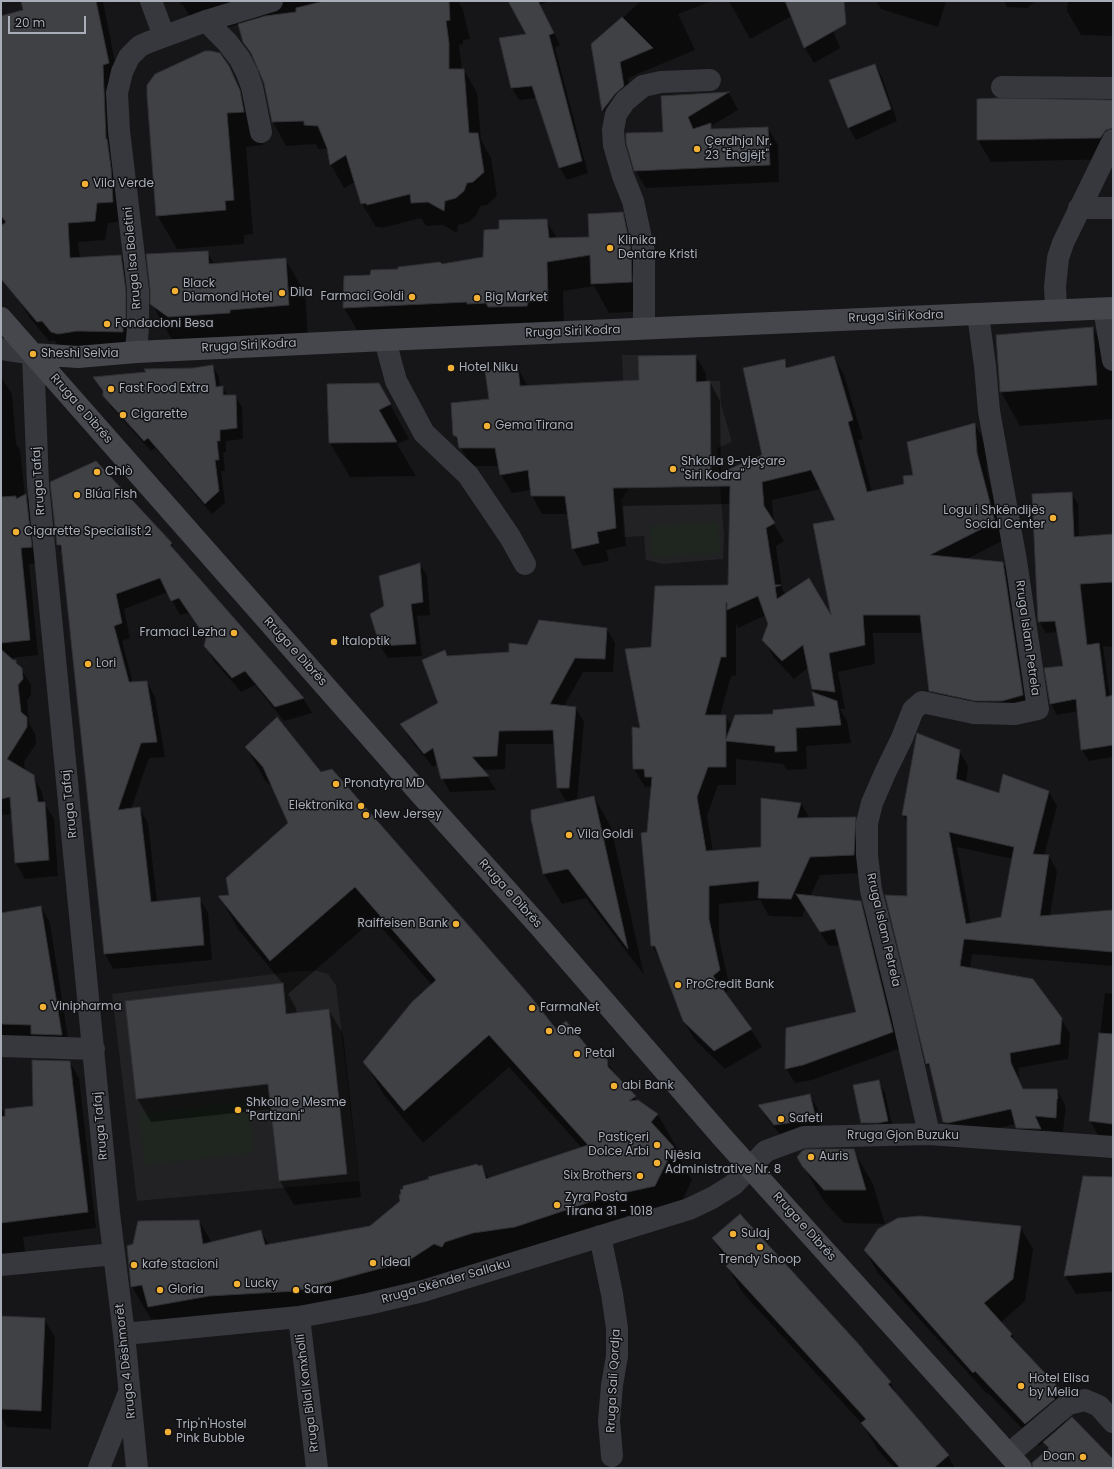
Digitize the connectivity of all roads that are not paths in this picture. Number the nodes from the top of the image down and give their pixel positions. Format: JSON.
{"nodes":[{"id":1,"x":151,"y":1,"type":"edge"},
{"id":2,"x":272,"y":1,"type":"edge"},
{"id":3,"x":206,"y":21,"type":"junction"},
{"id":4,"x":164,"y":36,"type":"junction"},
{"id":5,"x":710,"y":80,"type":"dead end"},
{"id":6,"x":1002,"y":87,"type":"dead end"},
{"id":7,"x":1113,"y":88,"type":"edge"},
{"id":8,"x":261,"y":132,"type":"dead end"},
{"id":9,"x":1113,"y":140,"type":"edge"},
{"id":10,"x":1079,"y":208,"type":"junction"},
{"id":11,"x":1113,"y":208,"type":"edge"},
{"id":12,"x":1108,"y":308,"type":"edge"},
{"id":13,"x":1056,"y":310,"type":"junction"},
{"id":14,"x":978,"y":314,"type":"junction"},
{"id":15,"x":1,"y":318,"type":"edge"},
{"id":16,"x":644,"y":328,"type":"junction"},
{"id":17,"x":385,"y":340,"type":"junction"},
{"id":18,"x":1,"y":349,"type":"edge"},
{"id":19,"x":136,"y":352,"type":"junction"},
{"id":20,"x":33,"y":354,"type":"junction"},
{"id":21,"x":1113,"y":360,"type":"edge"},
{"id":22,"x":525,"y":564,"type":"dead end"},
{"id":23,"x":1,"y":1046,"type":"edge"},
{"id":24,"x":94,"y":1049,"type":"junction"},
{"id":25,"x":929,"y":1134,"type":"junction"},
{"id":26,"x":1113,"y":1147,"type":"edge"},
{"id":27,"x":750,"y":1168,"type":"junction"},
{"id":28,"x":600,"y":1236,"type":"junction"},
{"id":29,"x":114,"y":1254,"type":"junction"},
{"id":30,"x":1,"y":1265,"type":"edge"},
{"id":31,"x":299,"y":1317,"type":"junction"},
{"id":32,"x":124,"y":1334,"type":"junction"},
{"id":33,"x":129,"y":1391,"type":"junction"},
{"id":34,"x":1113,"y":1422,"type":"edge"},
{"id":35,"x":612,"y":1456,"type":"dead end"},
{"id":36,"x":1015,"y":1461,"type":"edge"},
{"id":37,"x":99,"y":1468,"type":"edge"},
{"id":38,"x":136,"y":1468,"type":"edge"},
{"id":39,"x":317,"y":1468,"type":"edge"}],
"edges":[{"from":1,"to":4,"type":"street"},
{"from":2,"to":3,"type":"street","name":"Rruga Isa Boletini"},
{"from":3,"to":4,"type":"street","name":"Rruga Isa Boletini"},
{"from":3,"to":8,"type":"street"},
{"from":4,"to":19,"type":"street","name":"Rruga Isa Boletini"},
{"from":5,"to":16,"type":"street"},
{"from":6,"to":7,"type":"street"},
{"from":9,"to":10,"type":"street"},
{"from":10,"to":11,"type":"street"},
{"from":10,"to":13,"type":"street"},
{"from":12,"to":13,"type":"main road","name":"Rruga Siri Kodra"},
{"from":12,"to":21,"type":"street"},
{"from":13,"to":14,"type":"main road","name":"Rruga Siri Kodra"},
{"from":14,"to":16,"type":"main road","name":"Rruga Siri Kodra"},
{"from":14,"to":25,"type":"street","name":"Rruga Islam Petrela"},
{"from":15,"to":20,"type":"main road","name":"Rruga e Dibrës"},
{"from":16,"to":17,"type":"main road","name":"Rruga Siri Kodra"},
{"from":17,"to":19,"type":"main road","name":"Rruga Siri Kodra"},
{"from":17,"to":22,"type":"street"},
{"from":18,"to":20,"type":"street"},
{"from":19,"to":20,"type":"main road","name":"Rruga Siri Kodra"},
{"from":20,"to":24,"type":"street","name":"Rruga Tafaj"},
{"from":20,"to":27,"type":"main road","name":"Rruga e Dibrës"},
{"from":23,"to":24,"type":"street"},
{"from":24,"to":29,"type":"street","name":"Rruga Tafaj"},
{"from":25,"to":26,"type":"street","name":"Rruga Gjon Buzuku"},
{"from":25,"to":27,"type":"street","name":"Rruga Gjon Buzuku"},
{"from":27,"to":28,"type":"street","name":"Rruga Skënder Sallaku"},
{"from":27,"to":36,"type":"main road","name":"Rruga e Dibrës"},
{"from":28,"to":31,"type":"street","name":"Rruga Skënder Sallaku"},
{"from":28,"to":35,"type":"street","name":"Rruga Sali Qordja"},
{"from":29,"to":30,"type":"street"},
{"from":29,"to":32,"type":"street","name":"Rruga 4 Dëshmorët"},
{"from":31,"to":32,"type":"street","name":"Rruga Skënder Sallaku"},
{"from":31,"to":39,"type":"street","name":"Rruga Bilal Konxholli"},
{"from":32,"to":33,"type":"street","name":"Rruga 4 Dëshmorët"},
{"from":33,"to":37,"type":"street"},
{"from":33,"to":38,"type":"street","name":"Rruga 4 Dëshmorët"},
{"from":34,"to":36,"type":"street"}]}
